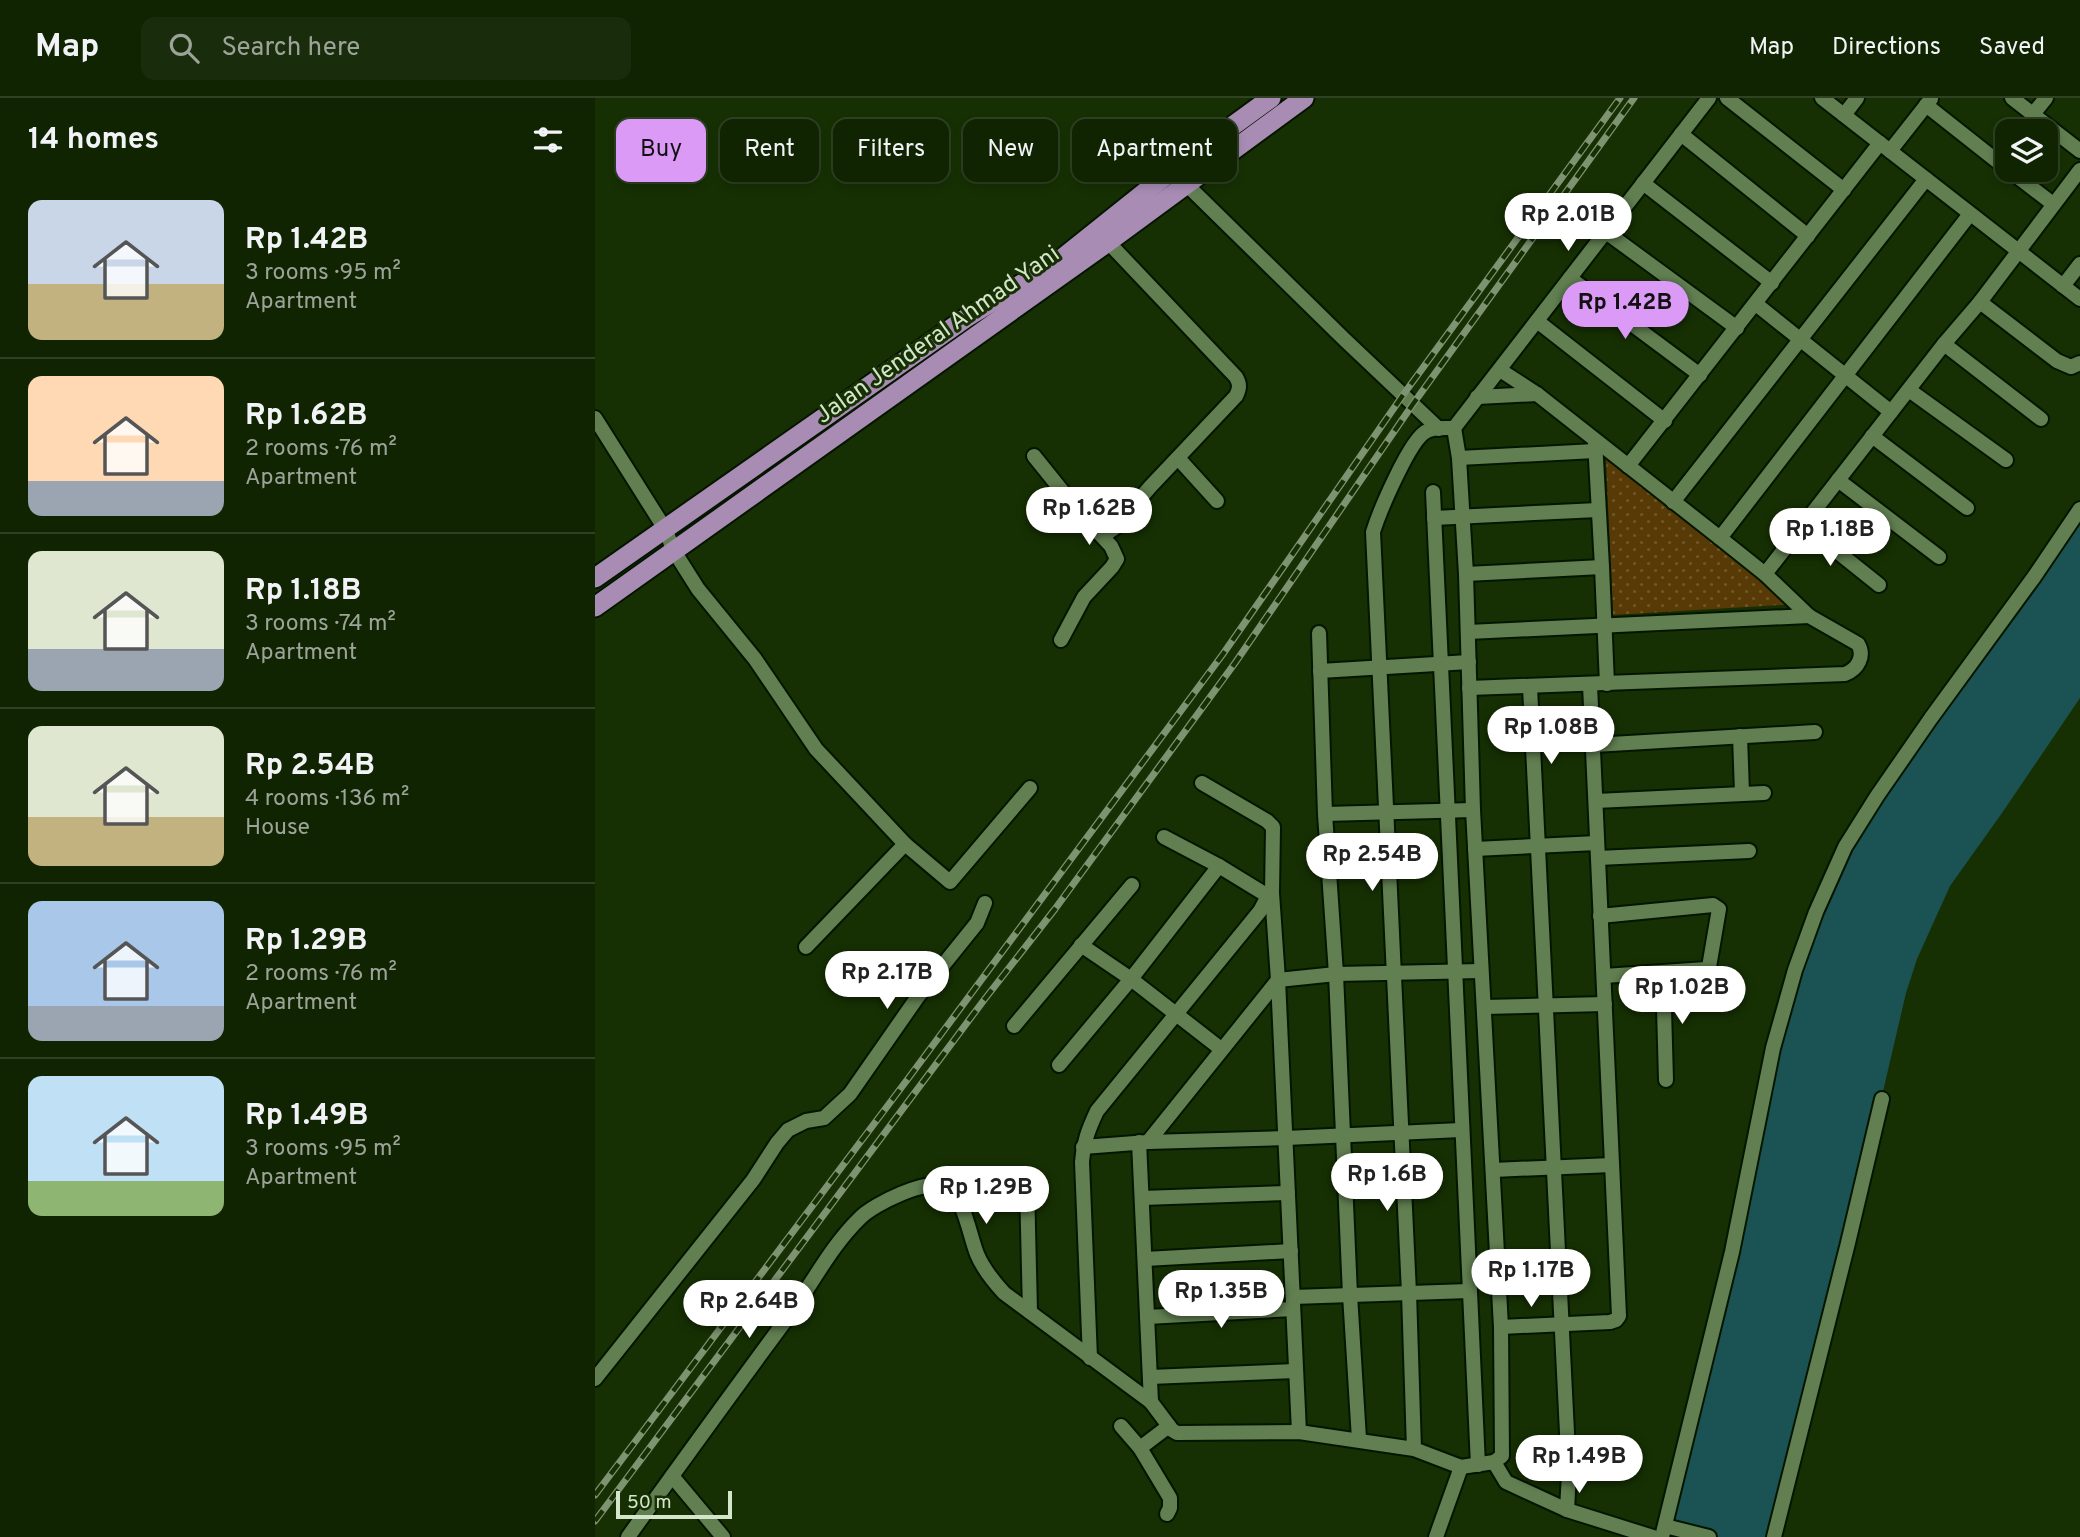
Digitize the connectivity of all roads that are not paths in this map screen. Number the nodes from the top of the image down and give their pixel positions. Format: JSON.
{"nodes":[{"id":1,"x":1271,"y":98,"type":"edge"},
{"id":2,"x":1304,"y":98,"type":"edge"},
{"id":3,"x":1709,"y":98,"type":"edge"},
{"id":4,"x":1727,"y":98,"type":"edge"},
{"id":5,"x":1822,"y":98,"type":"edge"},
{"id":6,"x":1857,"y":98,"type":"edge"},
{"id":7,"x":2012,"y":98,"type":"edge"},
{"id":8,"x":2046,"y":98,"type":"edge"},
{"id":9,"x":1929,"y":101,"type":"edge"},
{"id":10,"x":2032,"y":114,"type":"junction"},
{"id":11,"x":1844,"y":115,"type":"junction"},
{"id":12,"x":1681,"y":134,"type":"junction"},
{"id":13,"x":1885,"y":147,"type":"junction"},
{"id":14,"x":2080,"y":151,"type":"edge"},
{"id":15,"x":1995,"y":158,"type":"edge"},
{"id":16,"x":2080,"y":170,"type":"edge"},
{"id":17,"x":1926,"y":179,"type":"junction"},
{"id":18,"x":2025,"y":182,"type":"edge"},
{"id":19,"x":1643,"y":183,"type":"junction"},
{"id":20,"x":1187,"y":186,"type":"junction"},
{"id":21,"x":1844,"y":190,"type":"junction"},
{"id":22,"x":2053,"y":204,"type":"junction"},
{"id":23,"x":1970,"y":214,"type":"junction"},
{"id":24,"x":1606,"y":232,"type":"junction"},
{"id":25,"x":1808,"y":236,"type":"junction"},
{"id":26,"x":1108,"y":242,"type":"junction"},
{"id":27,"x":2017,"y":251,"type":"junction"},
{"id":28,"x":2080,"y":264,"type":"edge"},
{"id":29,"x":1570,"y":278,"type":"junction"},
{"id":30,"x":1772,"y":283,"type":"junction"},
{"id":31,"x":2063,"y":286,"type":"junction"},
{"id":32,"x":2080,"y":299,"type":"edge"},
{"id":33,"x":1980,"y":302,"type":"junction"},
{"id":34,"x":1756,"y":304,"type":"junction"},
{"id":35,"x":1537,"y":321,"type":"junction"},
{"id":36,"x":1737,"y":328,"type":"junction"},
{"id":37,"x":1801,"y":340,"type":"junction"},
{"id":38,"x":1944,"y":344,"type":"junction"},
{"id":39,"x":2080,"y":363,"type":"edge"},
{"id":40,"x":1500,"y":370,"type":"junction"},
{"id":41,"x":1846,"y":375,"type":"junction"},
{"id":42,"x":1700,"y":376,"type":"junction"},
{"id":43,"x":1909,"y":390,"type":"junction"},
{"id":44,"x":1537,"y":394,"type":"junction"},
{"id":45,"x":1477,"y":397,"type":"junction"},
{"id":46,"x":1891,"y":412,"type":"junction"},
{"id":47,"x":595,"y":418,"type":"edge"},
{"id":48,"x":2041,"y":419,"type":"dead end"},
{"id":49,"x":1665,"y":421,"type":"junction"},
{"id":50,"x":1447,"y":428,"type":"junction"},
{"id":51,"x":1873,"y":436,"type":"junction"},
{"id":52,"x":1595,"y":446,"type":"junction"},
{"id":53,"x":1034,"y":456,"type":"dead end"},
{"id":54,"x":1178,"y":458,"type":"junction"},
{"id":55,"x":1459,"y":458,"type":"junction"},
{"id":56,"x":2006,"y":460,"type":"dead end"},
{"id":57,"x":1628,"y":466,"type":"junction"},
{"id":58,"x":1838,"y":481,"type":"junction"},
{"id":59,"x":1433,"y":492,"type":"dead end"},
{"id":60,"x":1217,"y":501,"type":"dead end"},
{"id":61,"x":1674,"y":502,"type":"junction"},
{"id":62,"x":1967,"y":508,"type":"dead end"},
{"id":63,"x":2080,"y":509,"type":"edge"},
{"id":64,"x":1598,"y":510,"type":"junction"},
{"id":65,"x":1463,"y":516,"type":"junction"},
{"id":66,"x":1434,"y":518,"type":"junction"},
{"id":67,"x":1804,"y":525,"type":"junction"},
{"id":68,"x":665,"y":529,"type":"junction"},
{"id":69,"x":1103,"y":536,"type":"junction"},
{"id":70,"x":1720,"y":537,"type":"junction"},
{"id":71,"x":674,"y":551,"type":"junction"},
{"id":72,"x":1938,"y":556,"type":"dead end"},
{"id":73,"x":1602,"y":567,"type":"junction"},
{"id":74,"x":1466,"y":574,"type":"junction"},
{"id":75,"x":1765,"y":574,"type":"junction"},
{"id":76,"x":595,"y":578,"type":"edge"},
{"id":77,"x":1879,"y":585,"type":"dead end"},
{"id":78,"x":595,"y":607,"type":"edge"},
{"id":79,"x":1809,"y":616,"type":"junction"},
{"id":80,"x":1605,"y":625,"type":"junction"},
{"id":81,"x":1468,"y":632,"type":"junction"},
{"id":82,"x":1319,"y":633,"type":"dead end"},
{"id":83,"x":1061,"y":640,"type":"dead end"},
{"id":84,"x":1469,"y":662,"type":"junction"},
{"id":85,"x":1440,"y":665,"type":"junction"},
{"id":86,"x":1380,"y":668,"type":"junction"},
{"id":87,"x":1320,"y":671,"type":"junction"},
{"id":88,"x":1607,"y":684,"type":"junction"},
{"id":89,"x":1590,"y":685,"type":"junction"},
{"id":90,"x":1530,"y":687,"type":"junction"},
{"id":91,"x":1469,"y":688,"type":"junction"},
{"id":92,"x":1815,"y":732,"type":"dead end"},
{"id":93,"x":1740,"y":736,"type":"junction"},
{"id":94,"x":1594,"y":745,"type":"junction"},
{"id":95,"x":1202,"y":783,"type":"dead end"},
{"id":96,"x":1030,"y":788,"type":"dead end"},
{"id":97,"x":1742,"y":793,"type":"junction"},
{"id":98,"x":1765,"y":793,"type":"dead end"},
{"id":99,"x":1596,"y":801,"type":"junction"},
{"id":100,"x":1473,"y":810,"type":"junction"},
{"id":101,"x":1448,"y":811,"type":"junction"},
{"id":102,"x":1385,"y":812,"type":"junction"},
{"id":103,"x":1325,"y":814,"type":"junction"},
{"id":104,"x":1164,"y":837,"type":"dead end"},
{"id":105,"x":905,"y":844,"type":"junction"},
{"id":106,"x":1538,"y":847,"type":"junction"},
{"id":107,"x":1475,"y":849,"type":"junction"},
{"id":108,"x":1598,"y":851,"type":"junction"},
{"id":109,"x":1749,"y":851,"type":"dead end"},
{"id":110,"x":1219,"y":866,"type":"junction"},
{"id":111,"x":1132,"y":885,"type":"dead end"},
{"id":112,"x":1270,"y":895,"type":"junction"},
{"id":113,"x":985,"y":903,"type":"dead end"},
{"id":114,"x":1601,"y":916,"type":"junction"},
{"id":115,"x":1081,"y":945,"type":"junction"},
{"id":116,"x":806,"y":947,"type":"dead end"},
{"id":117,"x":1453,"y":970,"type":"junction"},
{"id":118,"x":1481,"y":971,"type":"junction"},
{"id":119,"x":1394,"y":972,"type":"junction"},
{"id":120,"x":1336,"y":974,"type":"junction"},
{"id":121,"x":1663,"y":974,"type":"junction"},
{"id":122,"x":1604,"y":976,"type":"junction"},
{"id":123,"x":1131,"y":979,"type":"junction"},
{"id":124,"x":1279,"y":980,"type":"junction"},
{"id":125,"x":1605,"y":1004,"type":"junction"},
{"id":126,"x":1545,"y":1006,"type":"junction"},
{"id":127,"x":1484,"y":1007,"type":"junction"},
{"id":128,"x":1177,"y":1014,"type":"junction"},
{"id":129,"x":1014,"y":1026,"type":"dead end"},
{"id":130,"x":1221,"y":1049,"type":"junction"},
{"id":131,"x":1059,"y":1065,"type":"dead end"},
{"id":132,"x":1666,"y":1080,"type":"dead end"},
{"id":133,"x":1881,"y":1099,"type":"dead end"},
{"id":134,"x":1461,"y":1130,"type":"junction"},
{"id":135,"x":1401,"y":1132,"type":"junction"},
{"id":136,"x":1343,"y":1136,"type":"junction"},
{"id":137,"x":1286,"y":1139,"type":"junction"},
{"id":138,"x":1144,"y":1142,"type":"junction"},
{"id":139,"x":1083,"y":1147,"type":"junction"},
{"id":140,"x":1612,"y":1165,"type":"junction"},
{"id":141,"x":1554,"y":1168,"type":"junction"},
{"id":142,"x":1493,"y":1170,"type":"junction"},
{"id":143,"x":1027,"y":1185,"type":"dead end"},
{"id":144,"x":1288,"y":1193,"type":"junction"},
{"id":145,"x":1142,"y":1198,"type":"junction"},
{"id":146,"x":1291,"y":1251,"type":"junction"},
{"id":147,"x":1145,"y":1258,"type":"junction"},
{"id":148,"x":1469,"y":1291,"type":"junction"},
{"id":149,"x":1409,"y":1293,"type":"junction"},
{"id":150,"x":1350,"y":1295,"type":"junction"},
{"id":151,"x":1293,"y":1303,"type":"junction"},
{"id":152,"x":1030,"y":1312,"type":"junction"},
{"id":153,"x":1147,"y":1317,"type":"junction"},
{"id":154,"x":1561,"y":1326,"type":"junction"},
{"id":155,"x":1501,"y":1327,"type":"junction"},
{"id":156,"x":1090,"y":1358,"type":"junction"},
{"id":157,"x":1296,"y":1371,"type":"junction"},
{"id":158,"x":1150,"y":1377,"type":"junction"},
{"id":159,"x":595,"y":1379,"type":"edge"},
{"id":160,"x":1151,"y":1402,"type":"junction"},
{"id":161,"x":1121,"y":1426,"type":"dead end"},
{"id":162,"x":1169,"y":1426,"type":"junction"},
{"id":163,"x":1299,"y":1432,"type":"junction"},
{"id":164,"x":1359,"y":1439,"type":"junction"},
{"id":165,"x":1140,"y":1448,"type":"junction"},
{"id":166,"x":1414,"y":1449,"type":"junction"},
{"id":167,"x":1494,"y":1462,"type":"junction"},
{"id":168,"x":1478,"y":1465,"type":"junction"},
{"id":169,"x":1459,"y":1473,"type":"junction"},
{"id":170,"x":671,"y":1476,"type":"junction"},
{"id":171,"x":1567,"y":1510,"type":"junction"},
{"id":172,"x":1167,"y":1514,"type":"dead end"},
{"id":173,"x":1663,"y":1531,"type":"edge"},
{"id":174,"x":628,"y":1537,"type":"edge"},
{"id":175,"x":723,"y":1537,"type":"edge"},
{"id":176,"x":1436,"y":1537,"type":"edge"},
{"id":177,"x":1653,"y":1537,"type":"edge"},
{"id":178,"x":1709,"y":1537,"type":"edge"},
{"id":179,"x":1774,"y":1537,"type":"edge"}],
"edges":[{"from":1,"to":68,"type":"highway","name":"Jalan Jenderal Ahmad Yani"},
{"from":2,"to":20,"type":"highway","name":"Jalan Jenderal Ahmad Yani"},
{"from":3,"to":12,"type":"street"},
{"from":4,"to":21,"type":"street"},
{"from":5,"to":11,"type":"street"},
{"from":6,"to":11,"type":"street"},
{"from":7,"to":10,"type":"street"},
{"from":8,"to":10,"type":"street"},
{"from":9,"to":13,"type":"street"},
{"from":9,"to":15,"type":"street"},
{"from":10,"to":14,"type":"street"},
{"from":11,"to":13,"type":"street"},
{"from":12,"to":19,"type":"street"},
{"from":12,"to":25,"type":"street"},
{"from":13,"to":17,"type":"street"},
{"from":13,"to":21,"type":"street"},
{"from":16,"to":22,"type":"street"},
{"from":17,"to":23,"type":"street"},
{"from":17,"to":37,"type":"street"},
{"from":18,"to":22,"type":"street"},
{"from":19,"to":24,"type":"street"},
{"from":19,"to":30,"type":"street"},
{"from":20,"to":26,"type":"highway","name":"Jalan Jenderal Ahmad Yani"},
{"from":20,"to":50,"type":"street"},
{"from":21,"to":25,"type":"street"},
{"from":22,"to":27,"type":"street"},
{"from":23,"to":27,"type":"street"},
{"from":23,"to":41,"type":"street"},
{"from":24,"to":29,"type":"street"},
{"from":24,"to":36,"type":"street"},
{"from":25,"to":30,"type":"street"},
{"from":26,"to":54,"type":"street"},
{"from":26,"to":71,"type":"highway","name":"Jalan Jenderal Ahmad Yani"},
{"from":27,"to":31,"type":"street"},
{"from":27,"to":33,"type":"street"},
{"from":28,"to":31,"type":"street"},
{"from":29,"to":35,"type":"street"},
{"from":29,"to":42,"type":"street"},
{"from":30,"to":34,"type":"street"},
{"from":31,"to":32,"type":"street"},
{"from":33,"to":38,"type":"street"},
{"from":33,"to":39,"type":"street"},
{"from":34,"to":36,"type":"street"},
{"from":34,"to":37,"type":"street"},
{"from":35,"to":40,"type":"street"},
{"from":35,"to":49,"type":"street"},
{"from":36,"to":42,"type":"street"},
{"from":37,"to":41,"type":"street"},
{"from":37,"to":61,"type":"street"},
{"from":38,"to":43,"type":"street"},
{"from":38,"to":48,"type":"street"},
{"from":40,"to":44,"type":"street"},
{"from":40,"to":45,"type":"street"},
{"from":41,"to":46,"type":"street"},
{"from":41,"to":70,"type":"street"},
{"from":42,"to":49,"type":"street"},
{"from":43,"to":46,"type":"street"},
{"from":43,"to":56,"type":"street"},
{"from":44,"to":45,"type":"street"},
{"from":44,"to":52,"type":"street"},
{"from":45,"to":50,"type":"street"},
{"from":46,"to":51,"type":"street"},
{"from":47,"to":68,"type":"street"},
{"from":49,"to":57,"type":"street"},
{"from":50,"to":55,"type":"street"},
{"from":50,"to":86,"type":"street"},
{"from":51,"to":58,"type":"street"},
{"from":51,"to":62,"type":"street"},
{"from":52,"to":55,"type":"street"},
{"from":52,"to":57,"type":"street"},
{"from":52,"to":64,"type":"street"},
{"from":53,"to":69,"type":"street"},
{"from":54,"to":60,"type":"street"},
{"from":54,"to":69,"type":"street"},
{"from":55,"to":65,"type":"street"},
{"from":57,"to":61,"type":"street"},
{"from":58,"to":67,"type":"street"},
{"from":58,"to":72,"type":"street"},
{"from":59,"to":66,"type":"street"},
{"from":61,"to":70,"type":"street"},
{"from":63,"to":173,"type":"street"},
{"from":64,"to":65,"type":"street"},
{"from":64,"to":73,"type":"street"},
{"from":65,"to":66,"type":"street"},
{"from":65,"to":74,"type":"street"},
{"from":66,"to":85,"type":"street"},
{"from":67,"to":75,"type":"street"},
{"from":67,"to":77,"type":"street"},
{"from":68,"to":71,"type":"street"},
{"from":68,"to":76,"type":"highway","name":"Jalan Jenderal Ahmad Yani"},
{"from":69,"to":83,"type":"street"},
{"from":70,"to":75,"type":"street"},
{"from":71,"to":78,"type":"highway","name":"Jalan Jenderal Ahmad Yani"},
{"from":71,"to":105,"type":"street"},
{"from":73,"to":74,"type":"street"},
{"from":73,"to":80,"type":"street"},
{"from":74,"to":81,"type":"street"},
{"from":75,"to":79,"type":"street"},
{"from":79,"to":80,"type":"street"},
{"from":79,"to":88,"type":"street"},
{"from":80,"to":81,"type":"street"},
{"from":80,"to":88,"type":"street"},
{"from":81,"to":84,"type":"street"},
{"from":82,"to":87,"type":"street"},
{"from":84,"to":85,"type":"street"},
{"from":84,"to":91,"type":"street"},
{"from":85,"to":86,"type":"street"},
{"from":85,"to":101,"type":"street"},
{"from":86,"to":87,"type":"street"},
{"from":86,"to":102,"type":"street"},
{"from":87,"to":103,"type":"street"},
{"from":88,"to":89,"type":"street"},
{"from":89,"to":90,"type":"street"},
{"from":89,"to":94,"type":"street"},
{"from":90,"to":91,"type":"street"},
{"from":90,"to":106,"type":"street"},
{"from":91,"to":100,"type":"street"},
{"from":92,"to":93,"type":"street"},
{"from":93,"to":94,"type":"street"},
{"from":93,"to":97,"type":"street"},
{"from":94,"to":99,"type":"street"},
{"from":95,"to":112,"type":"street"},
{"from":96,"to":105,"type":"street"},
{"from":97,"to":98,"type":"street"},
{"from":97,"to":99,"type":"street"},
{"from":99,"to":108,"type":"street"},
{"from":100,"to":101,"type":"street"},
{"from":100,"to":107,"type":"street"},
{"from":101,"to":102,"type":"street"},
{"from":101,"to":117,"type":"street"},
{"from":102,"to":103,"type":"street"},
{"from":102,"to":119,"type":"street"},
{"from":103,"to":120,"type":"street"},
{"from":104,"to":110,"type":"street"},
{"from":105,"to":116,"type":"street"},
{"from":106,"to":107,"type":"street"},
{"from":106,"to":108,"type":"street"},
{"from":106,"to":126,"type":"street"},
{"from":107,"to":118,"type":"street"},
{"from":108,"to":109,"type":"street"},
{"from":108,"to":114,"type":"street"},
{"from":110,"to":112,"type":"street"},
{"from":110,"to":123,"type":"street"},
{"from":111,"to":115,"type":"street"},
{"from":112,"to":124,"type":"street"},
{"from":112,"to":128,"type":"street"},
{"from":113,"to":159,"type":"street"},
{"from":114,"to":121,"type":"street"},
{"from":114,"to":122,"type":"street"},
{"from":115,"to":123,"type":"street"},
{"from":115,"to":129,"type":"street"},
{"from":117,"to":118,"type":"street"},
{"from":117,"to":119,"type":"street"},
{"from":117,"to":134,"type":"street"},
{"from":118,"to":127,"type":"street"},
{"from":119,"to":120,"type":"street"},
{"from":119,"to":135,"type":"street"},
{"from":120,"to":124,"type":"street"},
{"from":120,"to":136,"type":"street"},
{"from":121,"to":122,"type":"street"},
{"from":121,"to":132,"type":"street"},
{"from":122,"to":125,"type":"street"},
{"from":123,"to":128,"type":"street"},
{"from":123,"to":131,"type":"street"},
{"from":124,"to":130,"type":"street"},
{"from":124,"to":137,"type":"street"},
{"from":125,"to":126,"type":"street"},
{"from":125,"to":140,"type":"street"},
{"from":126,"to":127,"type":"street"},
{"from":126,"to":141,"type":"street"},
{"from":127,"to":142,"type":"street"},
{"from":128,"to":130,"type":"street"},
{"from":128,"to":139,"type":"street"},
{"from":130,"to":138,"type":"street"},
{"from":133,"to":179,"type":"street"},
{"from":134,"to":135,"type":"street"},
{"from":134,"to":148,"type":"street"},
{"from":135,"to":136,"type":"street"},
{"from":135,"to":149,"type":"street"},
{"from":136,"to":137,"type":"street"},
{"from":136,"to":150,"type":"street"},
{"from":137,"to":138,"type":"street"},
{"from":137,"to":144,"type":"street"},
{"from":138,"to":139,"type":"street"},
{"from":138,"to":145,"type":"street"},
{"from":139,"to":156,"type":"street"},
{"from":140,"to":141,"type":"street"},
{"from":140,"to":154,"type":"street"},
{"from":141,"to":142,"type":"street"},
{"from":141,"to":154,"type":"street"},
{"from":142,"to":155,"type":"street"},
{"from":143,"to":152,"type":"street"},
{"from":144,"to":145,"type":"street"},
{"from":144,"to":146,"type":"street"},
{"from":145,"to":147,"type":"street"},
{"from":146,"to":147,"type":"street"},
{"from":146,"to":151,"type":"street"},
{"from":147,"to":153,"type":"street"},
{"from":148,"to":149,"type":"street"},
{"from":148,"to":168,"type":"street"},
{"from":149,"to":150,"type":"street"},
{"from":149,"to":166,"type":"street"},
{"from":150,"to":151,"type":"street"},
{"from":150,"to":164,"type":"street"},
{"from":151,"to":153,"type":"street"},
{"from":151,"to":157,"type":"street"},
{"from":152,"to":156,"type":"street"},
{"from":152,"to":170,"type":"street"},
{"from":153,"to":158,"type":"street"},
{"from":154,"to":155,"type":"street"},
{"from":154,"to":171,"type":"street"},
{"from":155,"to":167,"type":"street"},
{"from":156,"to":160,"type":"street"},
{"from":157,"to":158,"type":"street"},
{"from":157,"to":163,"type":"street"},
{"from":158,"to":160,"type":"street"},
{"from":160,"to":162,"type":"street"},
{"from":161,"to":165,"type":"street"},
{"from":162,"to":163,"type":"street"},
{"from":162,"to":165,"type":"street"},
{"from":163,"to":164,"type":"street"},
{"from":164,"to":166,"type":"street"},
{"from":165,"to":172,"type":"street"},
{"from":166,"to":169,"type":"street"},
{"from":167,"to":168,"type":"street"},
{"from":167,"to":171,"type":"street"},
{"from":168,"to":169,"type":"street"},
{"from":169,"to":176,"type":"street"},
{"from":170,"to":174,"type":"street"},
{"from":170,"to":175,"type":"street"},
{"from":171,"to":177,"type":"street"},
{"from":173,"to":178,"type":"street"}]}
